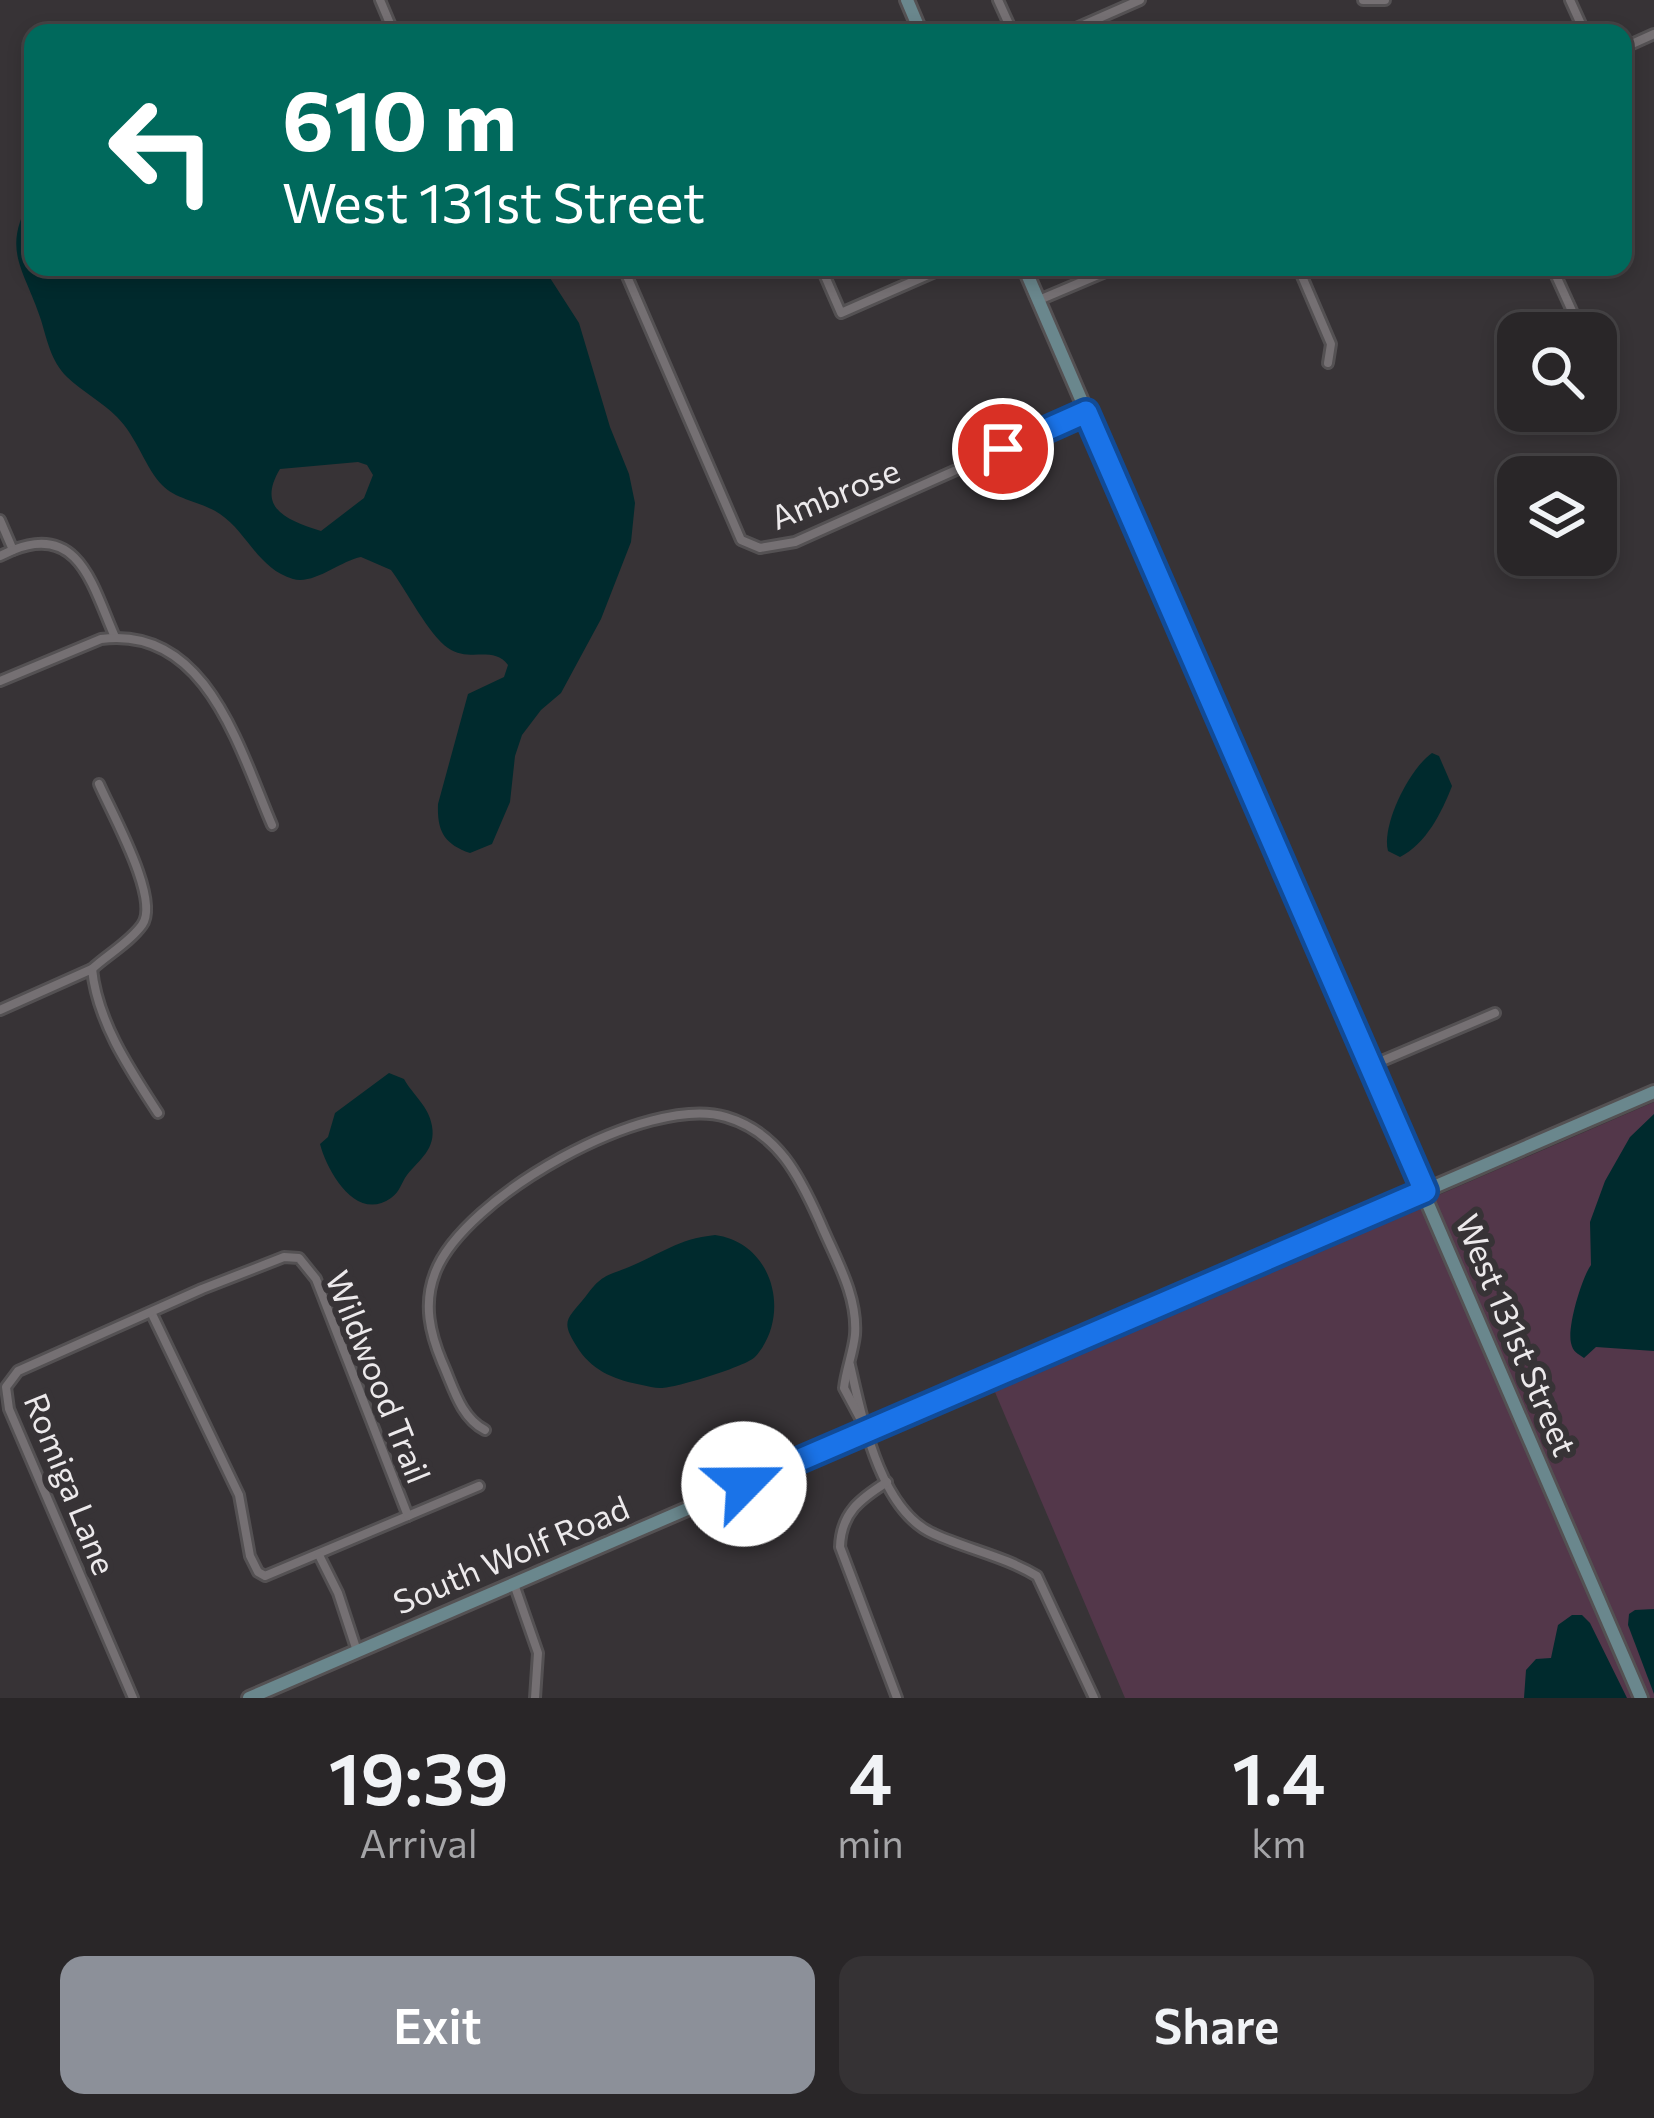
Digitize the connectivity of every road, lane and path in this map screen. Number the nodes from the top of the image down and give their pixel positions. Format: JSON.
{"nodes":[{"id":1,"x":1140,"y":0,"type":"edge"},
{"id":2,"x":1363,"y":0,"type":"edge"},
{"id":3,"x":1385,"y":0,"type":"edge"},
{"id":4,"x":1085,"y":24,"type":"edge"},
{"id":5,"x":628,"y":276,"type":"edge"},
{"id":6,"x":825,"y":276,"type":"edge"},
{"id":7,"x":926,"y":276,"type":"edge"},
{"id":8,"x":1028,"y":276,"type":"edge"},
{"id":9,"x":1096,"y":276,"type":"edge"},
{"id":10,"x":1302,"y":276,"type":"edge"},
{"id":11,"x":1556,"y":276,"type":"edge"},
{"id":12,"x":1039,"y":300,"type":"junction"},
{"id":13,"x":1572,"y":311,"type":"dead end"},
{"id":14,"x":1328,"y":363,"type":"dead end"},
{"id":15,"x":1086,"y":412,"type":"junction"},
{"id":16,"x":0,"y":520,"type":"edge"},
{"id":17,"x":13,"y":550,"type":"junction"},
{"id":18,"x":0,"y":556,"type":"edge"},
{"id":19,"x":115,"y":637,"type":"junction"},
{"id":20,"x":0,"y":681,"type":"edge"},
{"id":21,"x":99,"y":784,"type":"dead end"},
{"id":22,"x":272,"y":825,"type":"dead end"},
{"id":23,"x":92,"y":969,"type":"junction"},
{"id":24,"x":0,"y":1010,"type":"edge"},
{"id":25,"x":1495,"y":1013,"type":"dead end"},
{"id":26,"x":1370,"y":1066,"type":"junction"},
{"id":27,"x":1654,"y":1092,"type":"edge"},
{"id":28,"x":158,"y":1113,"type":"dead end"},
{"id":29,"x":1425,"y":1191,"type":"junction"},
{"id":30,"x":298,"y":1258,"type":"joint"},
{"id":31,"x":152,"y":1314,"type":"junction"},
{"id":32,"x":485,"y":1430,"type":"dead end"},
{"id":33,"x":867,"y":1431,"type":"junction"},
{"id":34,"x":887,"y":1482,"type":"junction"},
{"id":35,"x":478,"y":1486,"type":"dead end"},
{"id":36,"x":408,"y":1516,"type":"junction"},
{"id":37,"x":320,"y":1555,"type":"junction"},
{"id":38,"x":514,"y":1583,"type":"junction"},
{"id":39,"x":357,"y":1652,"type":"junction"},
{"id":40,"x":133,"y":1698,"type":"edge"},
{"id":41,"x":250,"y":1698,"type":"edge"},
{"id":42,"x":535,"y":1698,"type":"edge"},
{"id":43,"x":897,"y":1698,"type":"edge"},
{"id":44,"x":1094,"y":1698,"type":"edge"},
{"id":45,"x":1641,"y":1698,"type":"edge"}],
"edges":[{"from":1,"to":4,"type":"street"},
{"from":2,"to":3,"type":"street"},
{"from":5,"to":15,"type":"street","name":"Ambrose"},
{"from":6,"to":7,"type":"street"},
{"from":8,"to":12,"type":"street","name":"West 131st Street"},
{"from":9,"to":12,"type":"street"},
{"from":10,"to":14,"type":"street"},
{"from":11,"to":13,"type":"street"},
{"from":12,"to":15,"type":"street","name":"West 131st Street"},
{"from":15,"to":26,"type":"street","name":"West 131st Street"},
{"from":16,"to":17,"type":"street"},
{"from":17,"to":18,"type":"street"},
{"from":17,"to":19,"type":"street"},
{"from":19,"to":20,"type":"street"},
{"from":19,"to":22,"type":"street"},
{"from":21,"to":23,"type":"street"},
{"from":23,"to":24,"type":"street"},
{"from":23,"to":28,"type":"street"},
{"from":25,"to":26,"type":"street"},
{"from":26,"to":29,"type":"street","name":"West 131st Street"},
{"from":27,"to":29,"type":"street","name":"South Wolf Road"},
{"from":29,"to":33,"type":"street","name":"South Wolf Road"},
{"from":29,"to":45,"type":"street","name":"West 131st Street"},
{"from":30,"to":31,"type":"street","name":"Romiga Lane"},
{"from":30,"to":36,"type":"street","name":"Wildwood Trail"},
{"from":31,"to":37,"type":"street"},
{"from":31,"to":40,"type":"street","name":"Romiga Lane"},
{"from":32,"to":33,"type":"street"},
{"from":33,"to":34,"type":"street"},
{"from":33,"to":38,"type":"street","name":"South Wolf Road"},
{"from":34,"to":43,"type":"street"},
{"from":34,"to":44,"type":"street"},
{"from":35,"to":36,"type":"street"},
{"from":36,"to":37,"type":"street"},
{"from":37,"to":39,"type":"street"},
{"from":38,"to":39,"type":"street","name":"South Wolf Road"},
{"from":38,"to":42,"type":"street"},
{"from":39,"to":41,"type":"street","name":"South Wolf Road"}]}
